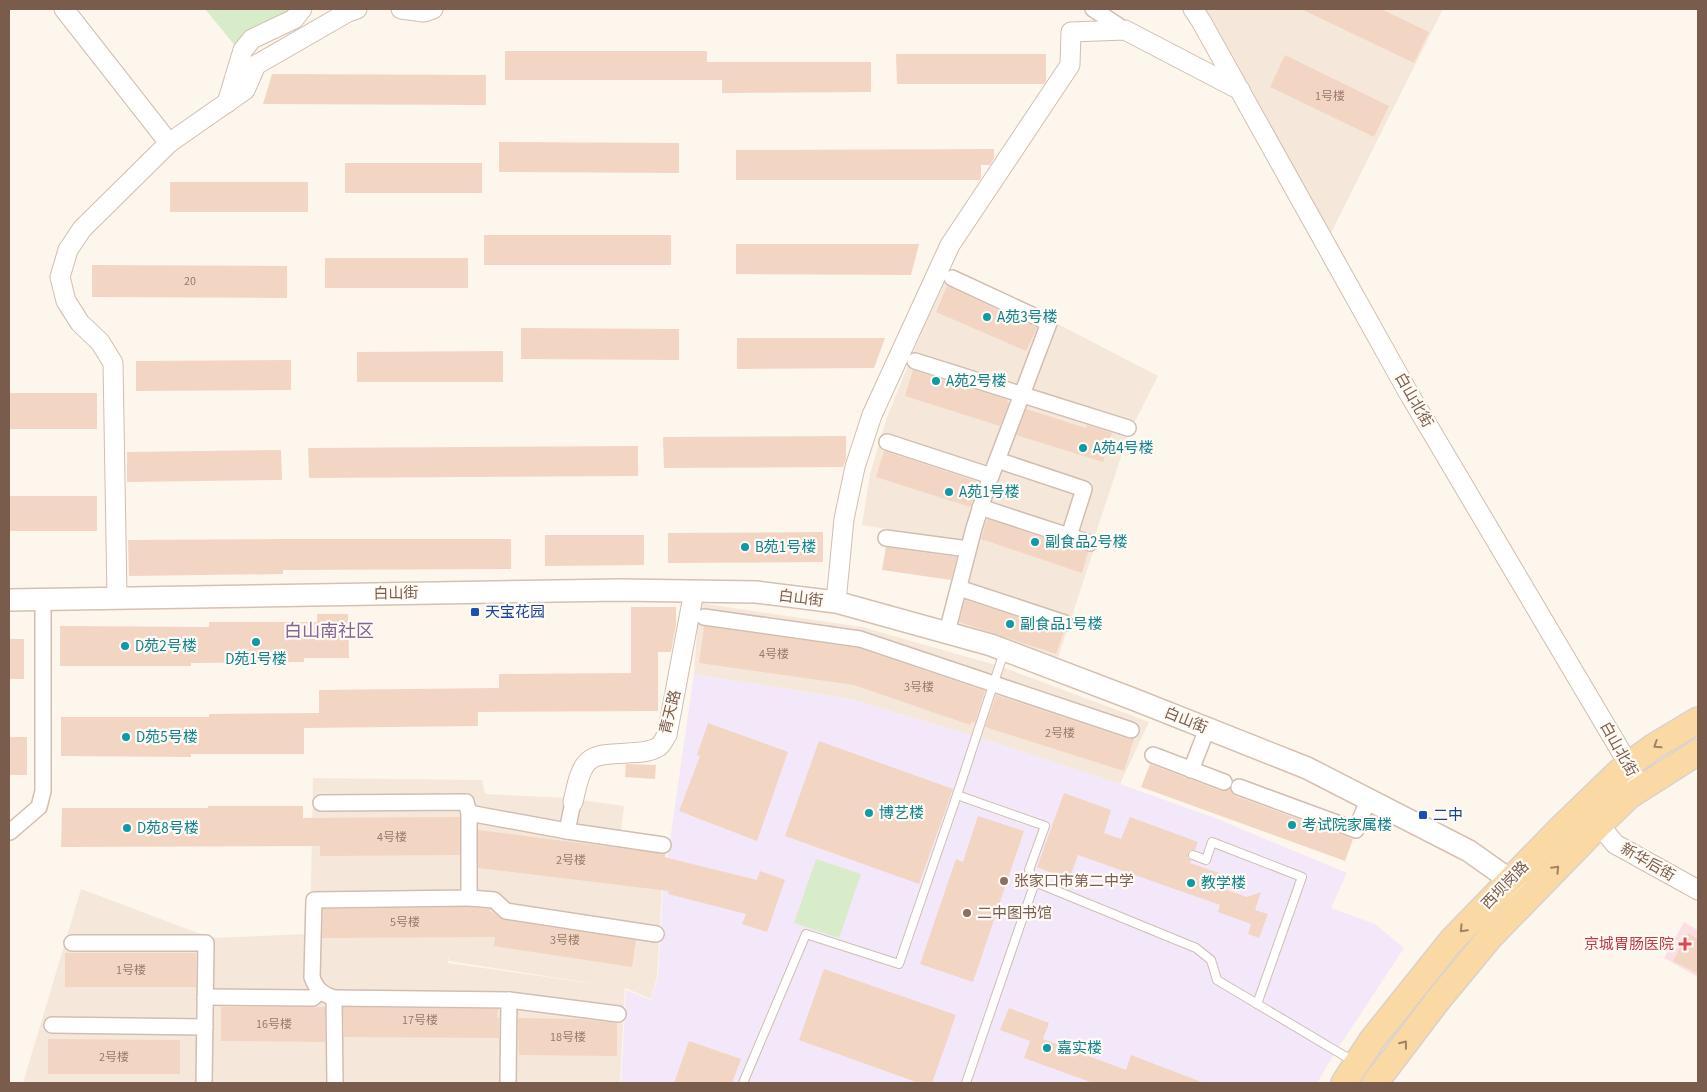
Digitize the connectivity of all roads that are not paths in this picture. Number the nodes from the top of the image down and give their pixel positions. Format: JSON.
{"nodes":[{"id":1,"x":64,"y":9,"type":"edge"},
{"id":2,"x":302,"y":9,"type":"edge"},
{"id":3,"x":357,"y":9,"type":"edge"},
{"id":4,"x":401,"y":9,"type":"edge"},
{"id":5,"x":433,"y":9,"type":"edge"},
{"id":6,"x":1093,"y":9,"type":"edge"},
{"id":7,"x":1193,"y":9,"type":"edge"},
{"id":8,"x":1125,"y":30,"type":"junction"},
{"id":9,"x":1240,"y":90,"type":"junction"},
{"id":10,"x":227,"y":103,"type":"junction"},
{"id":11,"x":169,"y":143,"type":"junction"},
{"id":12,"x":952,"y":278,"type":"dead end"},
{"id":13,"x":915,"y":361,"type":"dead end"},
{"id":14,"x":1021,"y":394,"type":"junction"},
{"id":15,"x":1128,"y":428,"type":"dead end"},
{"id":16,"x":887,"y":442,"type":"dead end"},
{"id":17,"x":997,"y":460,"type":"junction"},
{"id":18,"x":991,"y":476,"type":"junction"},
{"id":19,"x":980,"y":507,"type":"junction"},
{"id":20,"x":1069,"y":536,"type":"junction"},
{"id":21,"x":886,"y":538,"type":"dead end"},
{"id":22,"x":1090,"y":543,"type":"dead end"},
{"id":23,"x":968,"y":549,"type":"junction"},
{"id":24,"x":959,"y":588,"type":"junction"},
{"id":25,"x":694,"y":591,"type":"junction"},
{"id":26,"x":117,"y":597,"type":"junction"},
{"id":27,"x":44,"y":599,"type":"junction"},
{"id":28,"x":9,"y":600,"type":"edge"},
{"id":29,"x":836,"y":602,"type":"junction"},
{"id":30,"x":704,"y":617,"type":"dead end"},
{"id":31,"x":1065,"y":623,"type":"dead end"},
{"id":32,"x":947,"y":632,"type":"junction"},
{"id":33,"x":1004,"y":650,"type":"junction"},
{"id":34,"x":993,"y":683,"type":"junction"},
{"id":35,"x":1698,"y":720,"type":"edge"},
{"id":36,"x":1207,"y":729,"type":"junction"},
{"id":37,"x":1131,"y":730,"type":"dead end"},
{"id":38,"x":1698,"y":752,"type":"edge"},
{"id":39,"x":1153,"y":755,"type":"dead end"},
{"id":40,"x":1629,"y":764,"type":"junction"},
{"id":41,"x":1191,"y":770,"type":"junction"},
{"id":42,"x":1224,"y":782,"type":"dead end"},
{"id":43,"x":1239,"y":787,"type":"dead end"},
{"id":44,"x":1640,"y":789,"type":"junction"},
{"id":45,"x":957,"y":795,"type":"junction"},
{"id":46,"x":1368,"y":800,"type":"junction"},
{"id":47,"x":572,"y":802,"type":"joint"},
{"id":48,"x":321,"y":803,"type":"dead end"},
{"id":49,"x":1584,"y":806,"type":"junction"},
{"id":50,"x":469,"y":813,"type":"junction"},
{"id":51,"x":1599,"y":825,"type":"junction"},
{"id":52,"x":567,"y":831,"type":"junction"},
{"id":53,"x":10,"y":832,"type":"dead end"},
{"id":54,"x":663,"y":845,"type":"dead end"},
{"id":55,"x":1193,"y":855,"type":"dead end"},
{"id":56,"x":1510,"y":880,"type":"junction"},
{"id":57,"x":1035,"y":882,"type":"junction"},
{"id":58,"x":1698,"y":890,"type":"edge"},
{"id":59,"x":469,"y":898,"type":"junction"},
{"id":60,"x":1528,"y":898,"type":"junction"},
{"id":61,"x":656,"y":934,"type":"dead end"},
{"id":62,"x":72,"y":943,"type":"dead end"},
{"id":63,"x":320,"y":991,"type":"junction"},
{"id":64,"x":205,"y":997,"type":"junction"},
{"id":65,"x":334,"y":998,"type":"junction"},
{"id":66,"x":509,"y":1000,"type":"junction"},
{"id":67,"x":1257,"y":1004,"type":"junction"},
{"id":68,"x":618,"y":1014,"type":"dead end"},
{"id":69,"x":52,"y":1025,"type":"dead end"},
{"id":70,"x":205,"y":1027,"type":"junction"},
{"id":71,"x":1351,"y":1073,"type":"edge"},
{"id":72,"x":204,"y":1083,"type":"edge"},
{"id":73,"x":335,"y":1083,"type":"edge"},
{"id":74,"x":508,"y":1083,"type":"edge"},
{"id":75,"x":743,"y":1083,"type":"edge"},
{"id":76,"x":966,"y":1083,"type":"edge"},
{"id":77,"x":1375,"y":1083,"type":"edge"}],
"edges":[{"from":1,"to":11,"type":"street"},
{"from":2,"to":10,"type":"street"},
{"from":3,"to":10,"type":"street"},
{"from":4,"to":5,"type":"street"},
{"from":6,"to":8,"type":"street"},
{"from":7,"to":9,"type":"street","name":"白山北街"},
{"from":8,"to":9,"type":"street"},
{"from":8,"to":29,"type":"street"},
{"from":9,"to":40,"type":"street","name":"白山北街"},
{"from":10,"to":11,"type":"street"},
{"from":11,"to":26,"type":"street"},
{"from":12,"to":14,"type":"street"},
{"from":13,"to":14,"type":"street"},
{"from":14,"to":15,"type":"street"},
{"from":14,"to":17,"type":"street"},
{"from":16,"to":18,"type":"street"},
{"from":17,"to":18,"type":"street"},
{"from":17,"to":20,"type":"street"},
{"from":18,"to":19,"type":"street"},
{"from":19,"to":20,"type":"street"},
{"from":19,"to":23,"type":"street"},
{"from":20,"to":22,"type":"street"},
{"from":21,"to":23,"type":"street"},
{"from":23,"to":24,"type":"street"},
{"from":24,"to":31,"type":"street"},
{"from":24,"to":32,"type":"street"},
{"from":25,"to":26,"type":"main road","name":"白山街"},
{"from":25,"to":29,"type":"main road","name":"白山街"},
{"from":25,"to":47,"type":"street","name":"青天路"},
{"from":26,"to":27,"type":"main road","name":"白山街"},
{"from":27,"to":28,"type":"main road","name":"白山街"},
{"from":27,"to":53,"type":"street"},
{"from":29,"to":32,"type":"main road","name":"白山街"},
{"from":30,"to":34,"type":"street"},
{"from":32,"to":33,"type":"main road","name":"白山街"},
{"from":33,"to":34,"type":"lane"},
{"from":33,"to":36,"type":"main road","name":"白山街"},
{"from":34,"to":37,"type":"street"},
{"from":34,"to":45,"type":"lane"},
{"from":35,"to":40,"type":"main road","name":"西坝岗路","one_way":true},
{"from":36,"to":41,"type":"street"},
{"from":36,"to":46,"type":"main road","name":"白山街"},
{"from":38,"to":44,"type":"main road","name":"西坝岗路"},
{"from":39,"to":41,"type":"street"},
{"from":40,"to":44,"type":"street","name":"白山北街"},
{"from":40,"to":49,"type":"main road","name":"西坝岗路"},
{"from":41,"to":42,"type":"street"},
{"from":43,"to":46,"type":"street"},
{"from":44,"to":51,"type":"main road","name":"西坝岗路"},
{"from":45,"to":57,"type":"lane"},
{"from":45,"to":75,"type":"lane"},
{"from":46,"to":56,"type":"main road","name":"白山街"},
{"from":47,"to":52,"type":"street"},
{"from":48,"to":50,"type":"street"},
{"from":49,"to":51,"type":"street","name":"新华后街"},
{"from":49,"to":56,"type":"main road","name":"西坝岗路"},
{"from":50,"to":52,"type":"street"},
{"from":50,"to":59,"type":"street"},
{"from":51,"to":58,"type":"street","name":"新华后街"},
{"from":60,"to":51,"type":"main road","name":"西坝岗路","one_way":true},
{"from":52,"to":54,"type":"street"},
{"from":55,"to":67,"type":"lane"},
{"from":56,"to":60,"type":"main road","name":"白山街"},
{"from":56,"to":71,"type":"main road","name":"西坝岗路","one_way":true},
{"from":57,"to":67,"type":"lane"},
{"from":57,"to":76,"type":"lane"},
{"from":59,"to":61,"type":"street"},
{"from":59,"to":63,"type":"street"},
{"from":77,"to":60,"type":"main road","name":"西坝岗路","one_way":true},
{"from":62,"to":64,"type":"street"},
{"from":63,"to":64,"type":"street"},
{"from":63,"to":65,"type":"street"},
{"from":64,"to":70,"type":"street"},
{"from":65,"to":66,"type":"street"},
{"from":65,"to":73,"type":"street"},
{"from":66,"to":68,"type":"street"},
{"from":66,"to":74,"type":"street"},
{"from":67,"to":71,"type":"lane"},
{"from":69,"to":70,"type":"street"},
{"from":70,"to":72,"type":"street"}]}
